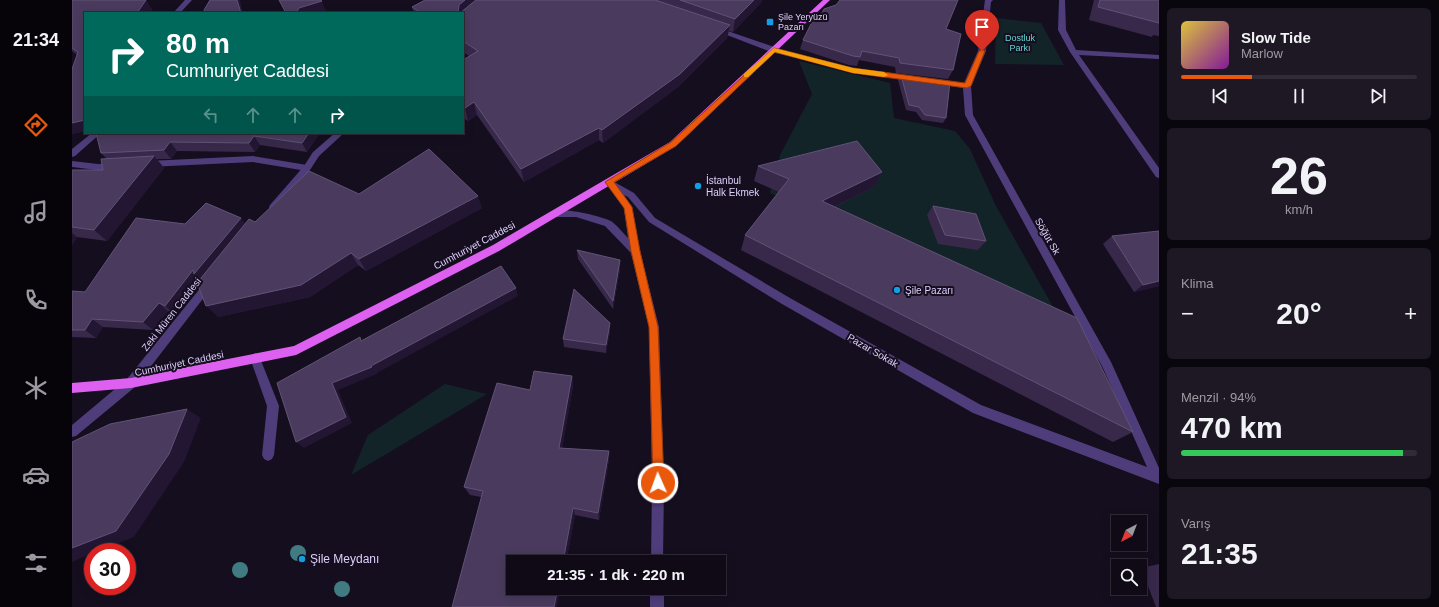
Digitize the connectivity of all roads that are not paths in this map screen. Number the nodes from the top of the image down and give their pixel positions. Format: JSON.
{"nodes":[{"id":1,"x":189,"y":0,"type":"edge"},
{"id":2,"x":826,"y":0,"type":"edge"},
{"id":3,"x":990,"y":0,"type":"edge"},
{"id":4,"x":1060,"y":0,"type":"edge"},
{"id":5,"x":177,"y":12,"type":"edge"},
{"id":6,"x":707,"y":26,"type":"edge"},
{"id":7,"x":774,"y":50,"type":"junction"},
{"id":8,"x":1074,"y":52,"type":"junction"},
{"id":9,"x":1159,"y":57,"type":"edge"},
{"id":10,"x":967,"y":86,"type":"junction"},
{"id":11,"x":98,"y":134,"type":"edge"},
{"id":12,"x":339,"y":134,"type":"edge"},
{"id":13,"x":72,"y":154,"type":"edge"},
{"id":14,"x":72,"y":164,"type":"edge"},
{"id":15,"x":139,"y":164,"type":"edge"},
{"id":16,"x":124,"y":165,"type":"edge"},
{"id":17,"x":307,"y":168,"type":"junction"},
{"id":18,"x":1159,"y":175,"type":"edge"},
{"id":19,"x":609,"y":182,"type":"junction"},
{"id":20,"x":267,"y":213,"type":"edge"},
{"id":21,"x":553,"y":214,"type":"junction"},
{"id":22,"x":635,"y":251,"type":"junction"},
{"id":23,"x":214,"y":278,"type":"edge"},
{"id":24,"x":255,"y":358,"type":"junction"},
{"id":25,"x":131,"y":384,"type":"junction"},
{"id":26,"x":72,"y":388,"type":"edge"},
{"id":27,"x":72,"y":432,"type":"edge"},
{"id":28,"x":268,"y":455,"type":"dead end"},
{"id":29,"x":1158,"y":477,"type":"edge"},
{"id":30,"x":658,"y":555,"type":"edge"},
{"id":31,"x":657,"y":595,"type":"edge"},
{"id":32,"x":657,"y":607,"type":"edge"}],
"edges":[{"from":1,"to":5,"type":"street"},
{"from":2,"to":7,"type":"main road","name":"Cumhuriyet Caddesi"},
{"from":3,"to":10,"type":"street","name":"Söğüt Sk"},
{"from":4,"to":8,"type":"street"},
{"from":6,"to":7,"type":"street"},
{"from":7,"to":10,"type":"street"},
{"from":7,"to":19,"type":"main road","name":"Cumhuriyet Caddesi"},
{"from":8,"to":9,"type":"street"},
{"from":8,"to":18,"type":"street"},
{"from":10,"to":29,"type":"street","name":"Söğüt Sk"},
{"from":11,"to":13,"type":"street"},
{"from":12,"to":17,"type":"street"},
{"from":14,"to":16,"type":"street"},
{"from":15,"to":17,"type":"street"},
{"from":17,"to":20,"type":"street"},
{"from":19,"to":21,"type":"main road","name":"Cumhuriyet Caddesi"},
{"from":19,"to":22,"type":"street"},
{"from":19,"to":29,"type":"street","name":"Pazar Sokak"},
{"from":21,"to":22,"type":"street"},
{"from":21,"to":24,"type":"main road","name":"Cumhuriyet Caddesi"},
{"from":22,"to":30,"type":"street"},
{"from":23,"to":25,"type":"street","name":"Zeki Müren Caddesi"},
{"from":24,"to":25,"type":"main road","name":"Cumhuriyet Caddesi"},
{"from":24,"to":28,"type":"street"},
{"from":25,"to":26,"type":"main road","name":"Cumhuriyet Caddesi"},
{"from":25,"to":27,"type":"street","name":"Zeki Müren Caddesi"},
{"from":31,"to":32,"type":"street"}]}
